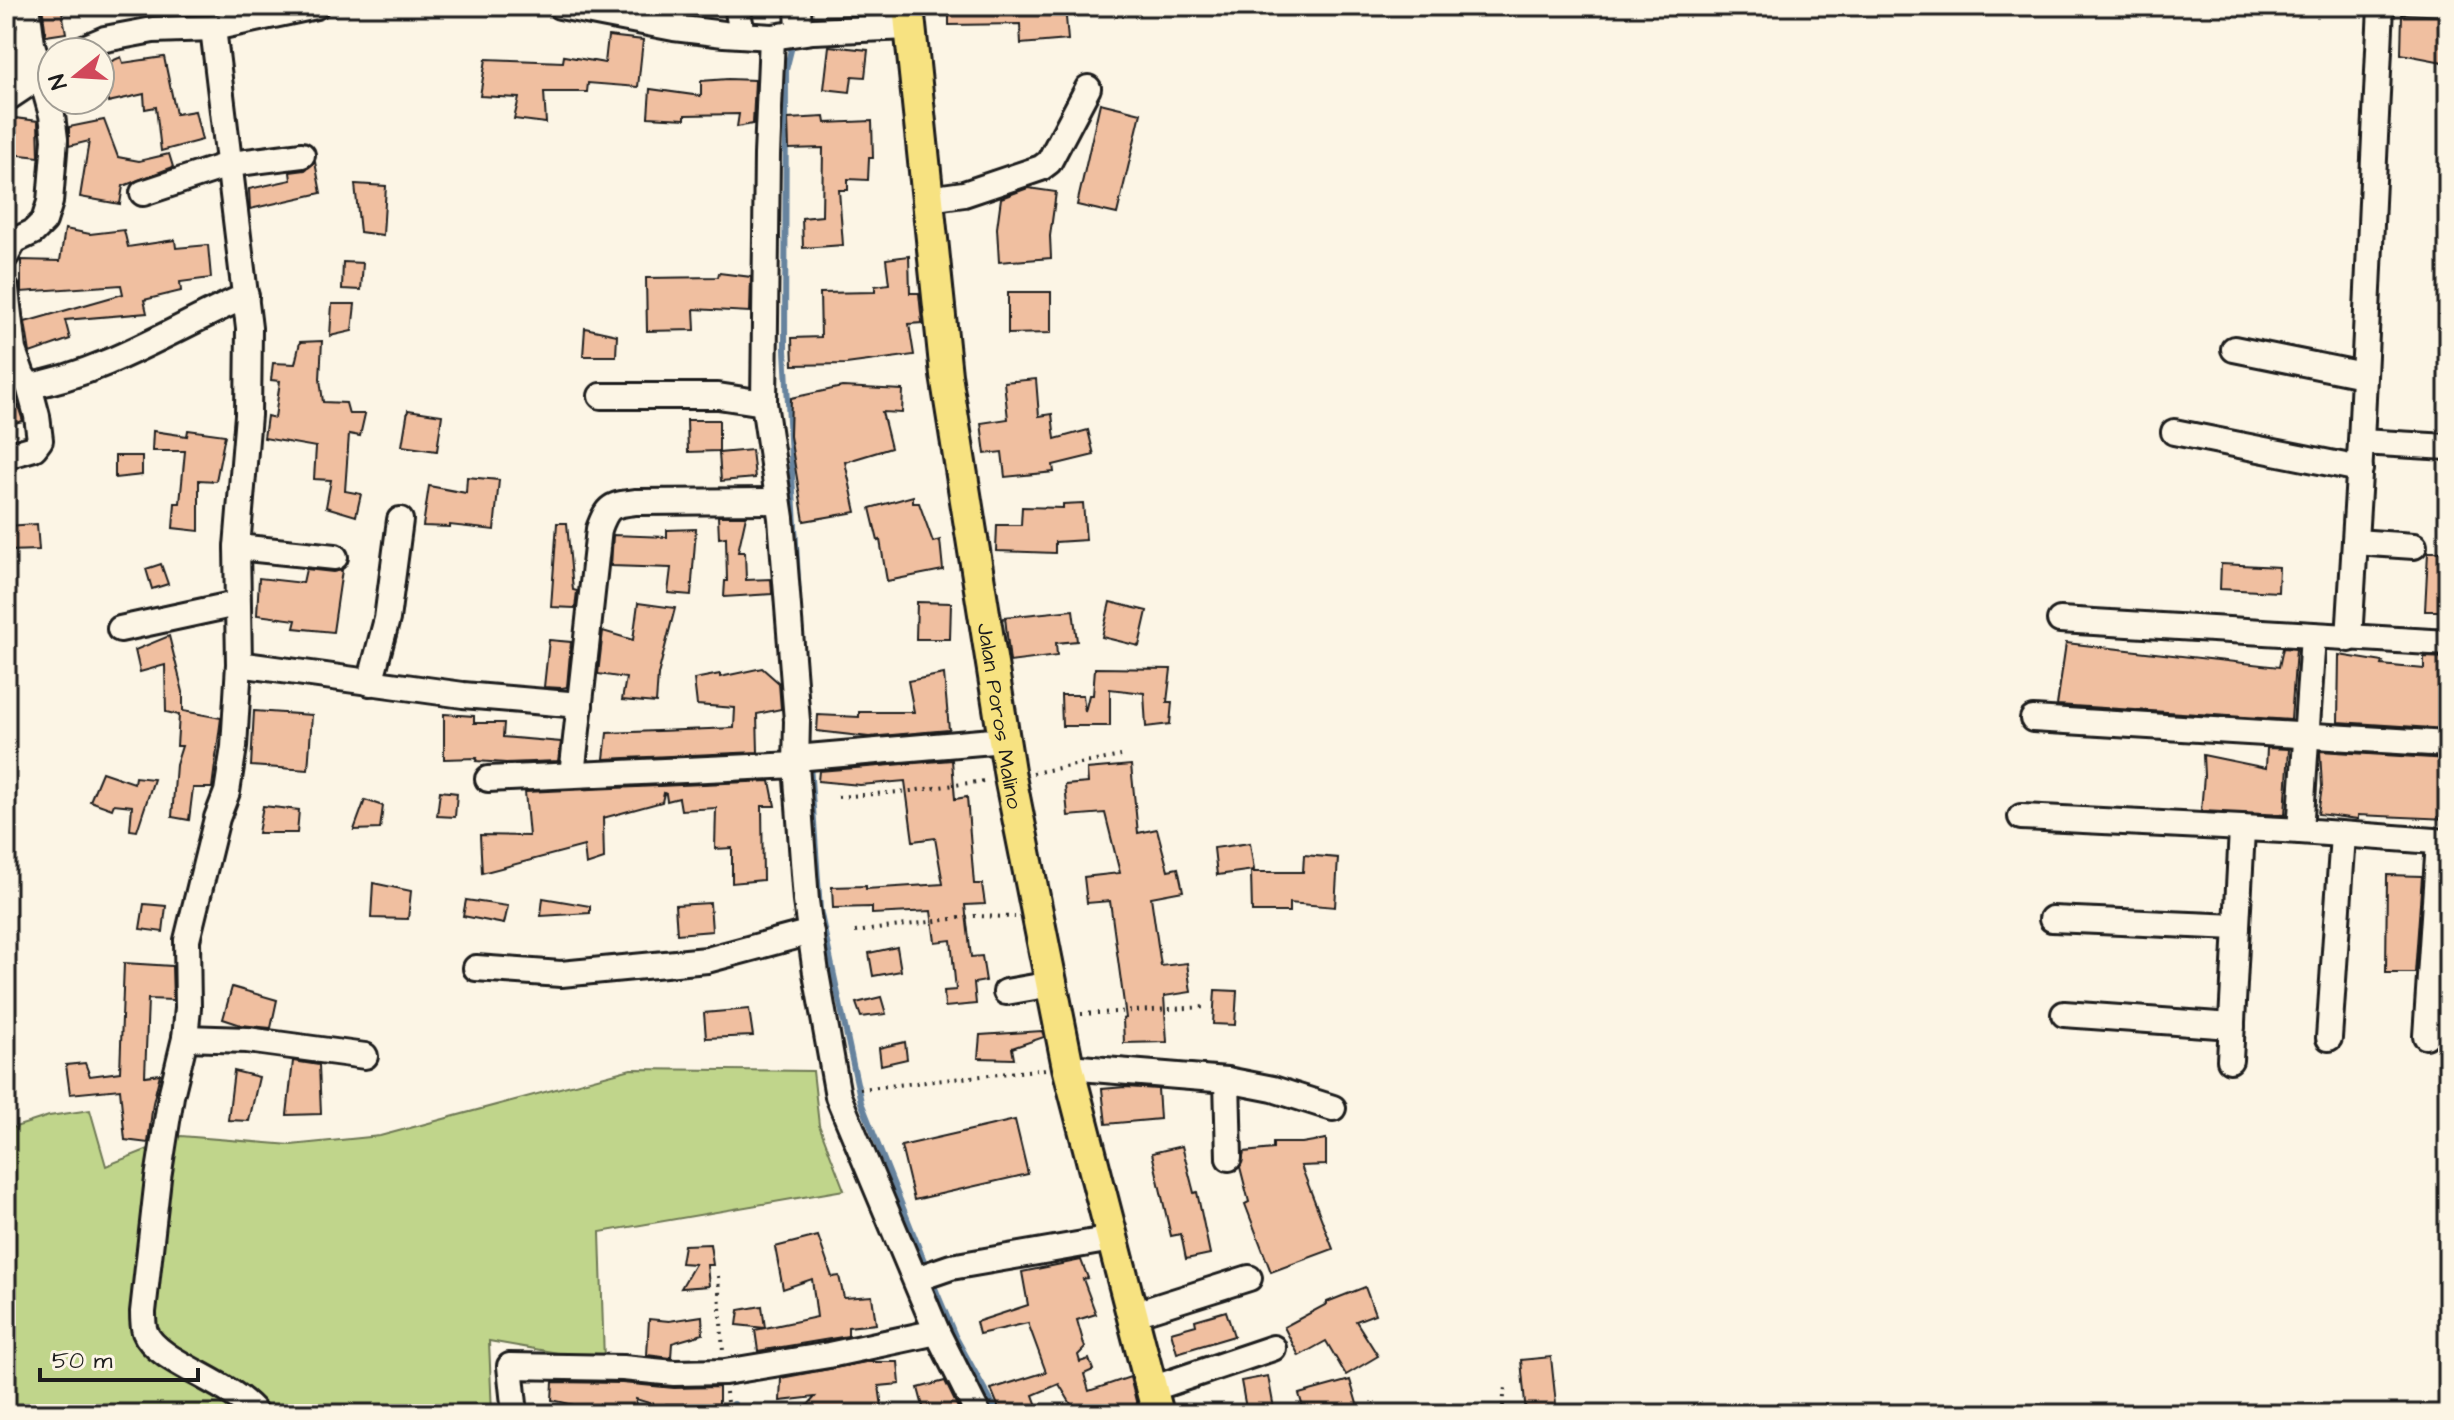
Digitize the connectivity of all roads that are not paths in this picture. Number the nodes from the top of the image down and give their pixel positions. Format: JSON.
{"nodes":[{"id":1,"x":27,"y":6,"type":"edge"},
{"id":2,"x":560,"y":6,"type":"edge"},
{"id":3,"x":737,"y":6,"type":"edge"},
{"id":4,"x":798,"y":6,"type":"edge"},
{"id":5,"x":2381,"y":6,"type":"edge"},
{"id":6,"x":311,"y":7,"type":"edge"},
{"id":7,"x":909,"y":17,"type":"edge"},
{"id":8,"x":152,"y":18,"type":"edge"},
{"id":9,"x":213,"y":28,"type":"junction"},
{"id":10,"x":6,"y":32,"type":"edge"},
{"id":11,"x":742,"y":34,"type":"junction"},
{"id":12,"x":788,"y":34,"type":"junction"},
{"id":13,"x":112,"y":36,"type":"edge"},
{"id":14,"x":36,"y":58,"type":"edge"},
{"id":15,"x":36,"y":67,"type":"edge"},
{"id":16,"x":36,"y":75,"type":"edge"},
{"id":17,"x":1088,"y":88,"type":"dead end"},
{"id":18,"x":6,"y":99,"type":"edge"},
{"id":19,"x":51,"y":116,"type":"edge"},
{"id":20,"x":302,"y":155,"type":"dead end"},
{"id":21,"x":231,"y":164,"type":"junction"},
{"id":22,"x":143,"y":193,"type":"dead end"},
{"id":23,"x":928,"y":199,"type":"junction"},
{"id":24,"x":6,"y":256,"type":"edge"},
{"id":25,"x":6,"y":289,"type":"edge"},
{"id":26,"x":246,"y":296,"type":"junction"},
{"id":27,"x":2234,"y":349,"type":"dead end"},
{"id":28,"x":2363,"y":375,"type":"junction"},
{"id":29,"x":19,"y":380,"type":"edge"},
{"id":30,"x":601,"y":396,"type":"dead end"},
{"id":31,"x":764,"y":403,"type":"junction"},
{"id":32,"x":2174,"y":432,"type":"dead end"},
{"id":33,"x":2361,"y":442,"type":"junction"},
{"id":34,"x":2448,"y":447,"type":"edge"},
{"id":35,"x":6,"y":456,"type":"edge"},
{"id":36,"x":2360,"y":469,"type":"junction"},
{"id":37,"x":778,"y":501,"type":"junction"},
{"id":38,"x":400,"y":520,"type":"dead end"},
{"id":39,"x":2355,"y":542,"type":"junction"},
{"id":40,"x":2414,"y":546,"type":"dead end"},
{"id":41,"x":237,"y":547,"type":"junction"},
{"id":42,"x":335,"y":557,"type":"dead end"},
{"id":43,"x":236,"y":604,"type":"junction"},
{"id":44,"x":2060,"y":620,"type":"dead end"},
{"id":45,"x":120,"y":629,"type":"dead end"},
{"id":46,"x":2313,"y":636,"type":"junction"},
{"id":47,"x":2349,"y":639,"type":"junction"},
{"id":48,"x":2448,"y":643,"type":"edge"},
{"id":49,"x":239,"y":664,"type":"junction"},
{"id":50,"x":370,"y":683,"type":"junction"},
{"id":51,"x":580,"y":705,"type":"junction"},
{"id":52,"x":2033,"y":719,"type":"dead end"},
{"id":53,"x":2307,"y":734,"type":"junction"},
{"id":54,"x":1004,"y":740,"type":"junction"},
{"id":55,"x":2448,"y":744,"type":"edge"},
{"id":56,"x":796,"y":761,"type":"junction"},
{"id":57,"x":572,"y":775,"type":"junction"},
{"id":58,"x":488,"y":779,"type":"dead end"},
{"id":59,"x":2021,"y":817,"type":"dead end"},
{"id":60,"x":2242,"y":830,"type":"junction"},
{"id":61,"x":2300,"y":831,"type":"junction"},
{"id":62,"x":2343,"y":835,"type":"junction"},
{"id":63,"x":2444,"y":842,"type":"edge"},
{"id":64,"x":2052,"y":919,"type":"dead end"},
{"id":65,"x":2237,"y":927,"type":"junction"},
{"id":66,"x":811,"y":932,"type":"junction"},
{"id":67,"x":476,"y":968,"type":"dead end"},
{"id":68,"x":1052,"y":984,"type":"junction"},
{"id":69,"x":1006,"y":992,"type":"dead end"},
{"id":70,"x":2064,"y":1014,"type":"dead end"},
{"id":71,"x":2232,"y":1026,"type":"junction"},
{"id":72,"x":2426,"y":1036,"type":"dead end"},
{"id":73,"x":185,"y":1038,"type":"junction"},
{"id":74,"x":2329,"y":1038,"type":"dead end"},
{"id":75,"x":365,"y":1056,"type":"dead end"},
{"id":76,"x":2230,"y":1060,"type":"dead end"},
{"id":77,"x":1068,"y":1067,"type":"junction"},
{"id":78,"x":1227,"y":1080,"type":"junction"},
{"id":79,"x":1333,"y":1108,"type":"dead end"},
{"id":80,"x":1229,"y":1158,"type":"dead end"},
{"id":81,"x":1112,"y":1239,"type":"junction"},
{"id":82,"x":921,"y":1277,"type":"junction"},
{"id":83,"x":1249,"y":1278,"type":"dead end"},
{"id":84,"x":1132,"y":1315,"type":"junction"},
{"id":85,"x":937,"y":1332,"type":"junction"},
{"id":86,"x":1273,"y":1348,"type":"dead end"},
{"id":87,"x":1154,"y":1401,"type":"edge"},
{"id":88,"x":256,"y":1414,"type":"edge"},
{"id":89,"x":515,"y":1414,"type":"edge"},
{"id":90,"x":978,"y":1414,"type":"edge"}],
"edges":[{"from":1,"to":14,"type":"street"},
{"from":2,"to":11,"type":"street"},
{"from":3,"to":11,"type":"street"},
{"from":4,"to":12,"type":"street"},
{"from":5,"to":28,"type":"street"},
{"from":6,"to":9,"type":"street"},
{"from":7,"to":12,"type":"street"},
{"from":7,"to":23,"type":"main road","name":"Jalan Poros Malino"},
{"from":8,"to":9,"type":"street"},
{"from":8,"to":13,"type":"street"},
{"from":9,"to":21,"type":"street"},
{"from":10,"to":15,"type":"street"},
{"from":11,"to":12,"type":"street"},
{"from":12,"to":31,"type":"street"},
{"from":16,"to":18,"type":"street"},
{"from":17,"to":23,"type":"street"},
{"from":19,"to":24,"type":"street"},
{"from":20,"to":21,"type":"street"},
{"from":21,"to":22,"type":"street"},
{"from":21,"to":26,"type":"street"},
{"from":23,"to":54,"type":"main road","name":"Jalan Poros Malino"},
{"from":25,"to":29,"type":"street"},
{"from":26,"to":29,"type":"street"},
{"from":26,"to":41,"type":"street"},
{"from":27,"to":28,"type":"street"},
{"from":28,"to":33,"type":"street"},
{"from":29,"to":35,"type":"street"},
{"from":30,"to":31,"type":"street"},
{"from":31,"to":37,"type":"street"},
{"from":32,"to":36,"type":"street"},
{"from":33,"to":34,"type":"street"},
{"from":33,"to":36,"type":"street"},
{"from":36,"to":39,"type":"street"},
{"from":37,"to":51,"type":"street"},
{"from":37,"to":56,"type":"street"},
{"from":38,"to":50,"type":"street"},
{"from":39,"to":40,"type":"street"},
{"from":39,"to":47,"type":"street"},
{"from":41,"to":42,"type":"street"},
{"from":41,"to":43,"type":"street"},
{"from":43,"to":45,"type":"street"},
{"from":43,"to":49,"type":"street"},
{"from":44,"to":46,"type":"street"},
{"from":46,"to":47,"type":"street"},
{"from":46,"to":53,"type":"street"},
{"from":47,"to":48,"type":"street"},
{"from":49,"to":50,"type":"street"},
{"from":49,"to":73,"type":"street"},
{"from":50,"to":51,"type":"street"},
{"from":51,"to":57,"type":"street"},
{"from":52,"to":53,"type":"street"},
{"from":53,"to":55,"type":"street"},
{"from":53,"to":61,"type":"street"},
{"from":54,"to":56,"type":"street"},
{"from":54,"to":68,"type":"main road","name":"Jalan Poros Malino"},
{"from":56,"to":57,"type":"street"},
{"from":56,"to":66,"type":"street"},
{"from":57,"to":58,"type":"street"},
{"from":59,"to":60,"type":"street"},
{"from":60,"to":61,"type":"street"},
{"from":60,"to":65,"type":"street"},
{"from":61,"to":62,"type":"street"},
{"from":62,"to":63,"type":"street"},
{"from":62,"to":74,"type":"street"},
{"from":63,"to":72,"type":"street"},
{"from":64,"to":65,"type":"street"},
{"from":65,"to":71,"type":"street"},
{"from":66,"to":67,"type":"street"},
{"from":66,"to":82,"type":"street"},
{"from":68,"to":69,"type":"street"},
{"from":68,"to":77,"type":"main road","name":"Jalan Poros Malino"},
{"from":70,"to":71,"type":"street"},
{"from":71,"to":76,"type":"street"},
{"from":73,"to":75,"type":"street"},
{"from":73,"to":88,"type":"street"},
{"from":77,"to":78,"type":"street"},
{"from":77,"to":81,"type":"main road","name":"Jalan Poros Malino"},
{"from":78,"to":79,"type":"street"},
{"from":78,"to":80,"type":"street"},
{"from":81,"to":82,"type":"street"},
{"from":81,"to":84,"type":"main road","name":"Jalan Poros Malino"},
{"from":82,"to":85,"type":"street"},
{"from":83,"to":84,"type":"street"},
{"from":84,"to":87,"type":"main road","name":"Jalan Poros Malino"},
{"from":85,"to":89,"type":"street"},
{"from":85,"to":90,"type":"street"},
{"from":86,"to":87,"type":"street"}]}
